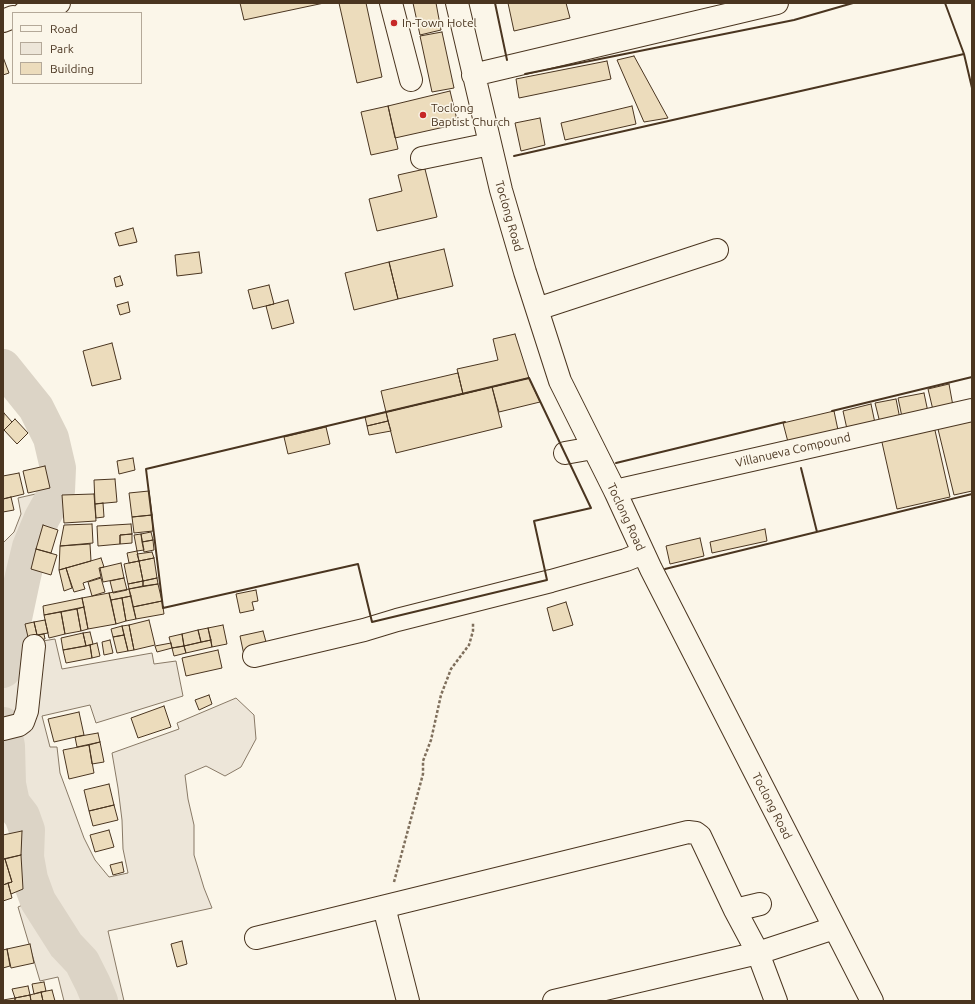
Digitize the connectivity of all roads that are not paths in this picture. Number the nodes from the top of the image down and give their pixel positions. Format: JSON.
{"nodes":[{"id":1,"x":59,"y":3,"type":"edge"},
{"id":2,"x":391,"y":3,"type":"edge"},
{"id":3,"x":457,"y":3,"type":"edge"},
{"id":4,"x":777,"y":3,"type":"edge"},
{"id":5,"x":28,"y":12,"type":"edge"},
{"id":6,"x":473,"y":75,"type":"junction"},
{"id":7,"x":411,"y":80,"type":"dead end"},
{"id":8,"x":490,"y":144,"type":"junction"},
{"id":9,"x":422,"y":158,"type":"dead end"},
{"id":10,"x":717,"y":250,"type":"dead end"},
{"id":11,"x":536,"y":309,"type":"junction"},
{"id":12,"x":972,"y":410,"type":"edge"},
{"id":13,"x":593,"y":448,"type":"junction"},
{"id":14,"x":565,"y":453,"type":"dead end"},
{"id":15,"x":615,"y":491,"type":"junction"},
{"id":16,"x":643,"y":553,"type":"junction"},
{"id":17,"x":34,"y":646,"type":"dead end"},
{"id":18,"x":254,"y":656,"type":"dead end"},
{"id":19,"x":8,"y":728,"type":"edge"},
{"id":20,"x":760,"y":904,"type":"dead end"},
{"id":21,"x":382,"y":907,"type":"junction"},
{"id":22,"x":735,"y":910,"type":"junction"},
{"id":23,"x":834,"y":928,"type":"junction"},
{"id":24,"x":256,"y":938,"type":"dead end"},
{"id":25,"x":758,"y":954,"type":"junction"},
{"id":26,"x":408,"y":1001,"type":"edge"},
{"id":27,"x":554,"y":1001,"type":"edge"},
{"id":28,"x":776,"y":1001,"type":"edge"},
{"id":29,"x":872,"y":1001,"type":"edge"}],
"edges":[{"from":1,"to":5,"type":"street"},
{"from":2,"to":7,"type":"street"},
{"from":3,"to":6,"type":"street","name":"Toclong Road"},
{"from":4,"to":6,"type":"street"},
{"from":6,"to":8,"type":"street","name":"Toclong Road"},
{"from":8,"to":9,"type":"street"},
{"from":8,"to":11,"type":"street","name":"Toclong Road"},
{"from":10,"to":11,"type":"street"},
{"from":11,"to":13,"type":"street","name":"Toclong Road"},
{"from":12,"to":15,"type":"street","name":"Villanueva Compound"},
{"from":13,"to":14,"type":"street"},
{"from":13,"to":15,"type":"street","name":"Toclong Road"},
{"from":15,"to":16,"type":"street","name":"Toclong Road"},
{"from":16,"to":18,"type":"street"},
{"from":16,"to":23,"type":"street","name":"Toclong Road"},
{"from":17,"to":19,"type":"street"},
{"from":20,"to":22,"type":"street"},
{"from":21,"to":22,"type":"street"},
{"from":21,"to":24,"type":"street"},
{"from":21,"to":26,"type":"street"},
{"from":22,"to":25,"type":"street"},
{"from":23,"to":25,"type":"street"},
{"from":23,"to":29,"type":"street","name":"Toclong Road"},
{"from":25,"to":27,"type":"street"},
{"from":25,"to":28,"type":"street"}]}
